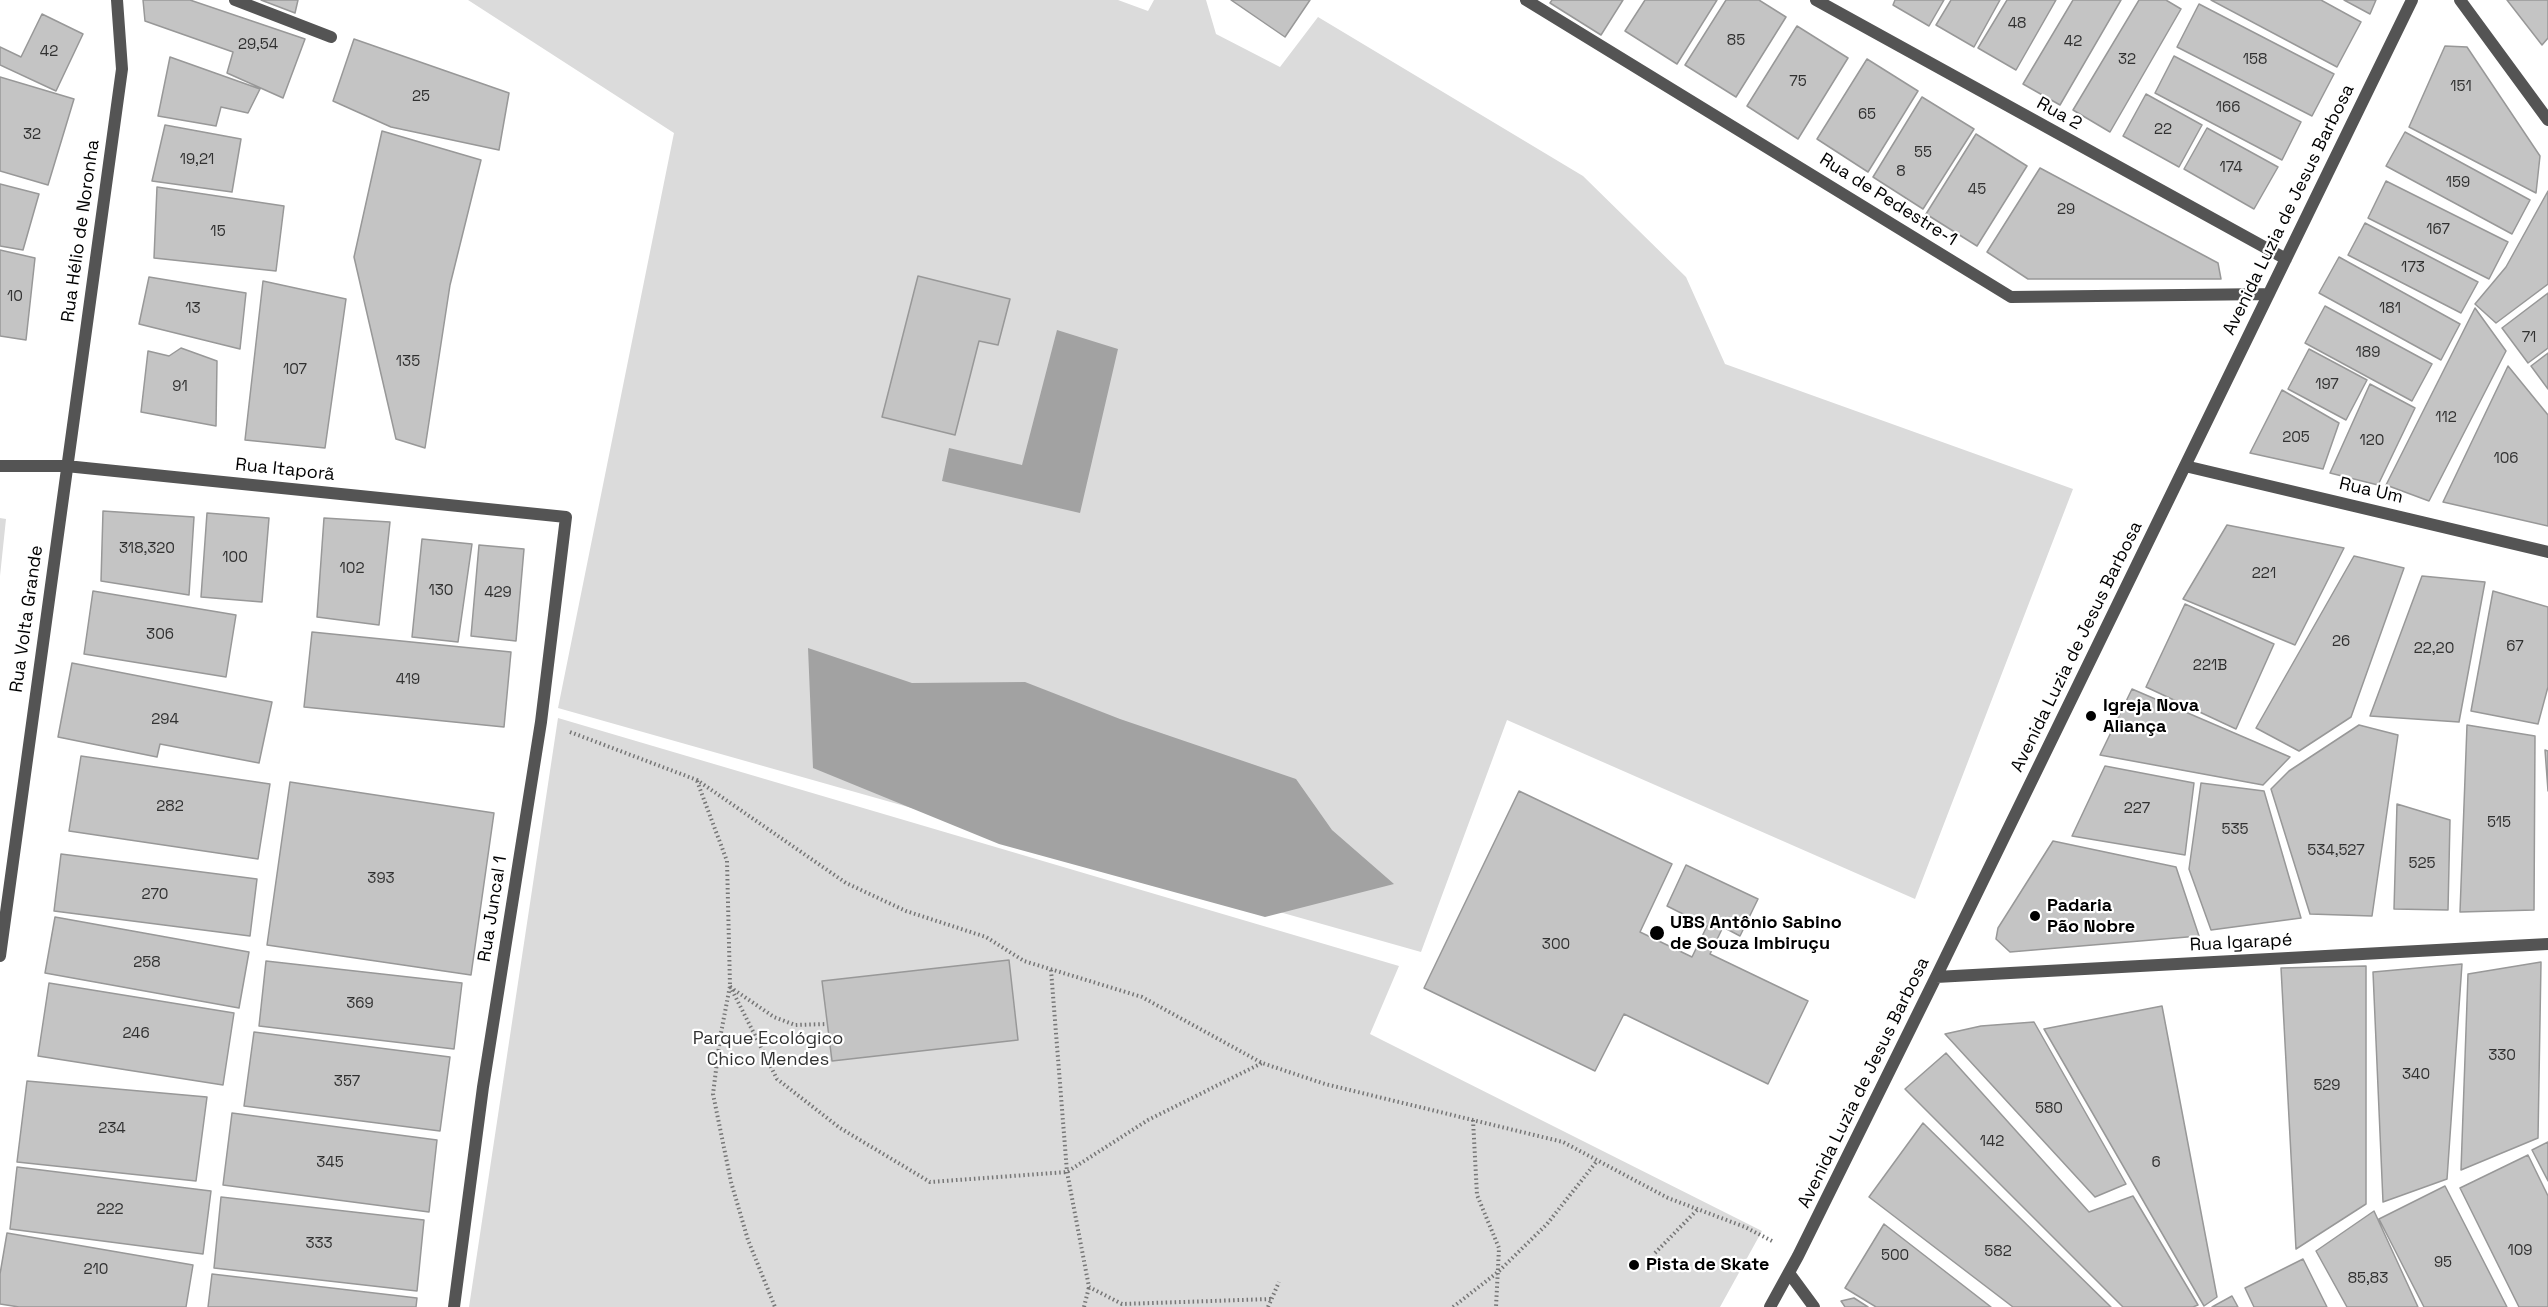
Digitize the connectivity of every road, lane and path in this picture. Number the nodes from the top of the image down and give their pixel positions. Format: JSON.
{"nodes":[{"id":1,"x":117,"y":0,"type":"edge"},
{"id":2,"x":235,"y":0,"type":"edge"},
{"id":3,"x":1526,"y":0,"type":"edge"},
{"id":4,"x":1816,"y":0,"type":"edge"},
{"id":5,"x":2412,"y":0,"type":"edge"},
{"id":6,"x":2460,"y":0,"type":"edge"},
{"id":7,"x":331,"y":37,"type":"dead end"},
{"id":8,"x":2548,"y":120,"type":"edge"},
{"id":9,"x":2286,"y":259,"type":"junction"},
{"id":10,"x":2268,"y":294,"type":"junction"},
{"id":11,"x":0,"y":466,"type":"edge"},
{"id":12,"x":66,"y":466,"type":"junction"},
{"id":13,"x":2185,"y":466,"type":"junction"},
{"id":14,"x":566,"y":516,"type":"joint"},
{"id":15,"x":2548,"y":552,"type":"edge"},
{"id":16,"x":541,"y":722,"type":"junction"},
{"id":17,"x":697,"y":780,"type":"junction"},
{"id":18,"x":2548,"y":944,"type":"edge"},
{"id":19,"x":0,"y":956,"type":"edge"},
{"id":20,"x":1051,"y":970,"type":"junction"},
{"id":21,"x":1936,"y":977,"type":"junction"},
{"id":22,"x":730,"y":986,"type":"junction"},
{"id":23,"x":827,"y":1024,"type":"dead end"},
{"id":24,"x":1262,"y":1063,"type":"junction"},
{"id":25,"x":1473,"y":1120,"type":"junction"},
{"id":26,"x":1597,"y":1161,"type":"junction"},
{"id":27,"x":1067,"y":1172,"type":"junction"},
{"id":28,"x":1698,"y":1209,"type":"junction"},
{"id":29,"x":1655,"y":1253,"type":"dead end"},
{"id":30,"x":1798,"y":1256,"type":"junction"},
{"id":31,"x":1498,"y":1272,"type":"junction"},
{"id":32,"x":1789,"y":1273,"type":"junction"},
{"id":33,"x":1279,"y":1282,"type":"dead end"},
{"id":34,"x":1089,"y":1287,"type":"junction"},
{"id":35,"x":1271,"y":1299,"type":"junction"},
{"id":36,"x":454,"y":1307,"type":"edge"},
{"id":37,"x":775,"y":1307,"type":"edge"},
{"id":38,"x":1084,"y":1307,"type":"edge"},
{"id":39,"x":1268,"y":1307,"type":"edge"},
{"id":40,"x":1454,"y":1307,"type":"edge"},
{"id":41,"x":1496,"y":1307,"type":"edge"},
{"id":42,"x":1770,"y":1307,"type":"edge"},
{"id":43,"x":1814,"y":1307,"type":"edge"}],
"edges":[{"from":1,"to":12,"type":"street","name":"Rua Hélio de Noronha"},
{"from":2,"to":7,"type":"street"},
{"from":3,"to":10,"type":"street","name":"Rua de Pedestre-1"},
{"from":4,"to":9,"type":"street","name":"Rua 2"},
{"from":5,"to":9,"type":"street","name":"Avenida Luzia de Jesus Barbosa"},
{"from":6,"to":8,"type":"street"},
{"from":9,"to":10,"type":"street","name":"Avenida Luzia de Jesus Barbosa"},
{"from":10,"to":13,"type":"street","name":"Avenida Luzia de Jesus Barbosa"},
{"from":11,"to":12,"type":"street","name":"Rua Itaporã"},
{"from":12,"to":14,"type":"street","name":"Rua Itaporã"},
{"from":12,"to":19,"type":"street","name":"Rua Volta Grande"},
{"from":13,"to":15,"type":"street","name":"Rua Um"},
{"from":13,"to":21,"type":"street","name":"Avenida Luzia de Jesus Barbosa"},
{"from":14,"to":16,"type":"street","name":"Rua Juncal 1"},
{"from":16,"to":17,"type":"path"},
{"from":16,"to":36,"type":"street","name":"Rua Juncal 1"},
{"from":17,"to":20,"type":"path"},
{"from":17,"to":22,"type":"path"},
{"from":18,"to":21,"type":"street","name":"Rua Igarapé"},
{"from":20,"to":24,"type":"path"},
{"from":20,"to":27,"type":"path"},
{"from":21,"to":30,"type":"street","name":"Avenida Luzia de Jesus Barbosa"},
{"from":22,"to":23,"type":"path"},
{"from":22,"to":27,"type":"path"},
{"from":22,"to":37,"type":"path"},
{"from":24,"to":25,"type":"path"},
{"from":24,"to":27,"type":"path"},
{"from":25,"to":26,"type":"path"},
{"from":25,"to":31,"type":"path"},
{"from":26,"to":28,"type":"path"},
{"from":26,"to":31,"type":"path"},
{"from":27,"to":34,"type":"path"},
{"from":28,"to":29,"type":"path"},
{"from":28,"to":30,"type":"path"},
{"from":30,"to":32,"type":"street","name":"Avenida Luzia de Jesus Barbosa"},
{"from":31,"to":40,"type":"path"},
{"from":31,"to":41,"type":"path"},
{"from":32,"to":42,"type":"street","name":"Avenida Luzia de Jesus Barbosa"},
{"from":32,"to":43,"type":"street"},
{"from":33,"to":35,"type":"path"},
{"from":34,"to":35,"type":"path"},
{"from":34,"to":38,"type":"path"},
{"from":35,"to":39,"type":"path"}]}
